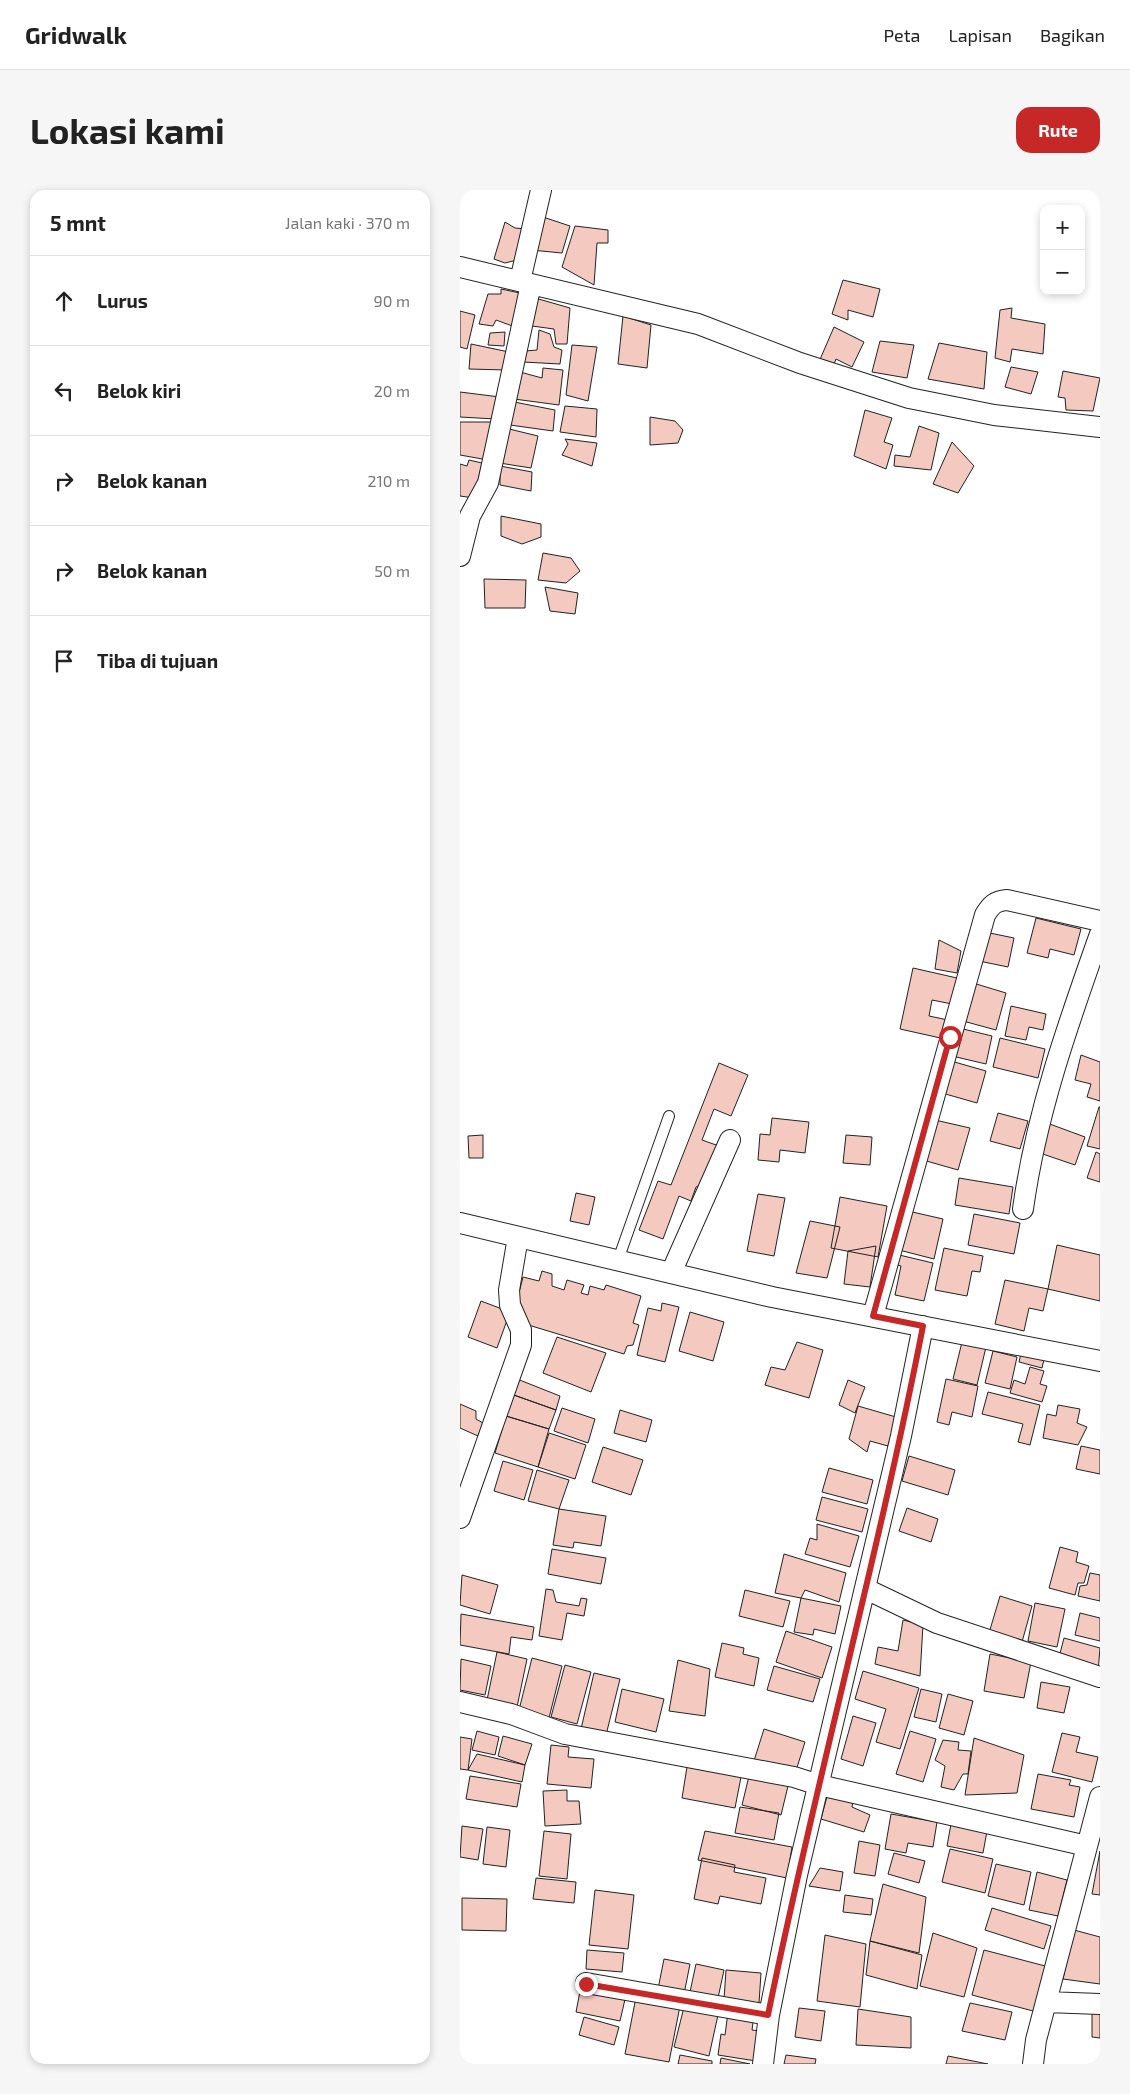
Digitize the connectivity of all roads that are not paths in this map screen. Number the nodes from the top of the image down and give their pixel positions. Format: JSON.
{"nodes":[{"id":1,"x":542,"y":190,"type":"edge"},
{"id":2,"x":460,"y":268,"type":"edge"},
{"id":3,"x":526,"y":283,"type":"junction"},
{"id":4,"x":1100,"y":427,"type":"edge"},
{"id":5,"x":460,"y":556,"type":"edge"},
{"id":6,"x":1100,"y":920,"type":"edge"},
{"id":7,"x":1100,"y":934,"type":"edge"},
{"id":8,"x":669,"y":1116,"type":"dead end"},
{"id":9,"x":730,"y":1140,"type":"dead end"},
{"id":10,"x":1022,"y":1208,"type":"dead end"},
{"id":11,"x":460,"y":1223,"type":"edge"},
{"id":12,"x":518,"y":1237,"type":"junction"},
{"id":13,"x":618,"y":1260,"type":"junction"},
{"id":14,"x":671,"y":1272,"type":"junction"},
{"id":15,"x":873,"y":1316,"type":"junction"},
{"id":16,"x":923,"y":1326,"type":"junction"},
{"id":17,"x":1100,"y":1360,"type":"edge"},
{"id":18,"x":460,"y":1518,"type":"edge"},
{"id":19,"x":866,"y":1589,"type":"junction"},
{"id":20,"x":1100,"y":1677,"type":"edge"},
{"id":21,"x":460,"y":1702,"type":"edge"},
{"id":22,"x":820,"y":1785,"type":"junction"},
{"id":23,"x":1100,"y":1797,"type":"edge"},
{"id":24,"x":1092,"y":1842,"type":"edge"},
{"id":25,"x":586,"y":1984,"type":"dead end"},
{"id":26,"x":1046,"y":2002,"type":"junction"},
{"id":27,"x":1100,"y":2004,"type":"edge"},
{"id":28,"x":768,"y":2015,"type":"junction"},
{"id":29,"x":763,"y":2064,"type":"edge"},
{"id":30,"x":1033,"y":2064,"type":"edge"}],
"edges":[{"from":1,"to":3,"type":"street"},
{"from":2,"to":3,"type":"street"},
{"from":3,"to":4,"type":"street"},
{"from":3,"to":5,"type":"street"},
{"from":6,"to":15,"type":"street"},
{"from":7,"to":10,"type":"street"},
{"from":8,"to":13,"type":"lane"},
{"from":9,"to":14,"type":"street"},
{"from":11,"to":12,"type":"street"},
{"from":12,"to":13,"type":"street"},
{"from":12,"to":18,"type":"street"},
{"from":13,"to":14,"type":"street"},
{"from":14,"to":15,"type":"street"},
{"from":15,"to":16,"type":"street"},
{"from":16,"to":17,"type":"street"},
{"from":16,"to":19,"type":"street"},
{"from":19,"to":20,"type":"street"},
{"from":19,"to":22,"type":"street"},
{"from":21,"to":22,"type":"street"},
{"from":22,"to":24,"type":"street"},
{"from":22,"to":28,"type":"street"},
{"from":23,"to":24,"type":"street"},
{"from":24,"to":26,"type":"street"},
{"from":25,"to":28,"type":"street"},
{"from":26,"to":27,"type":"street"},
{"from":26,"to":30,"type":"street"},
{"from":28,"to":29,"type":"street"}]}
